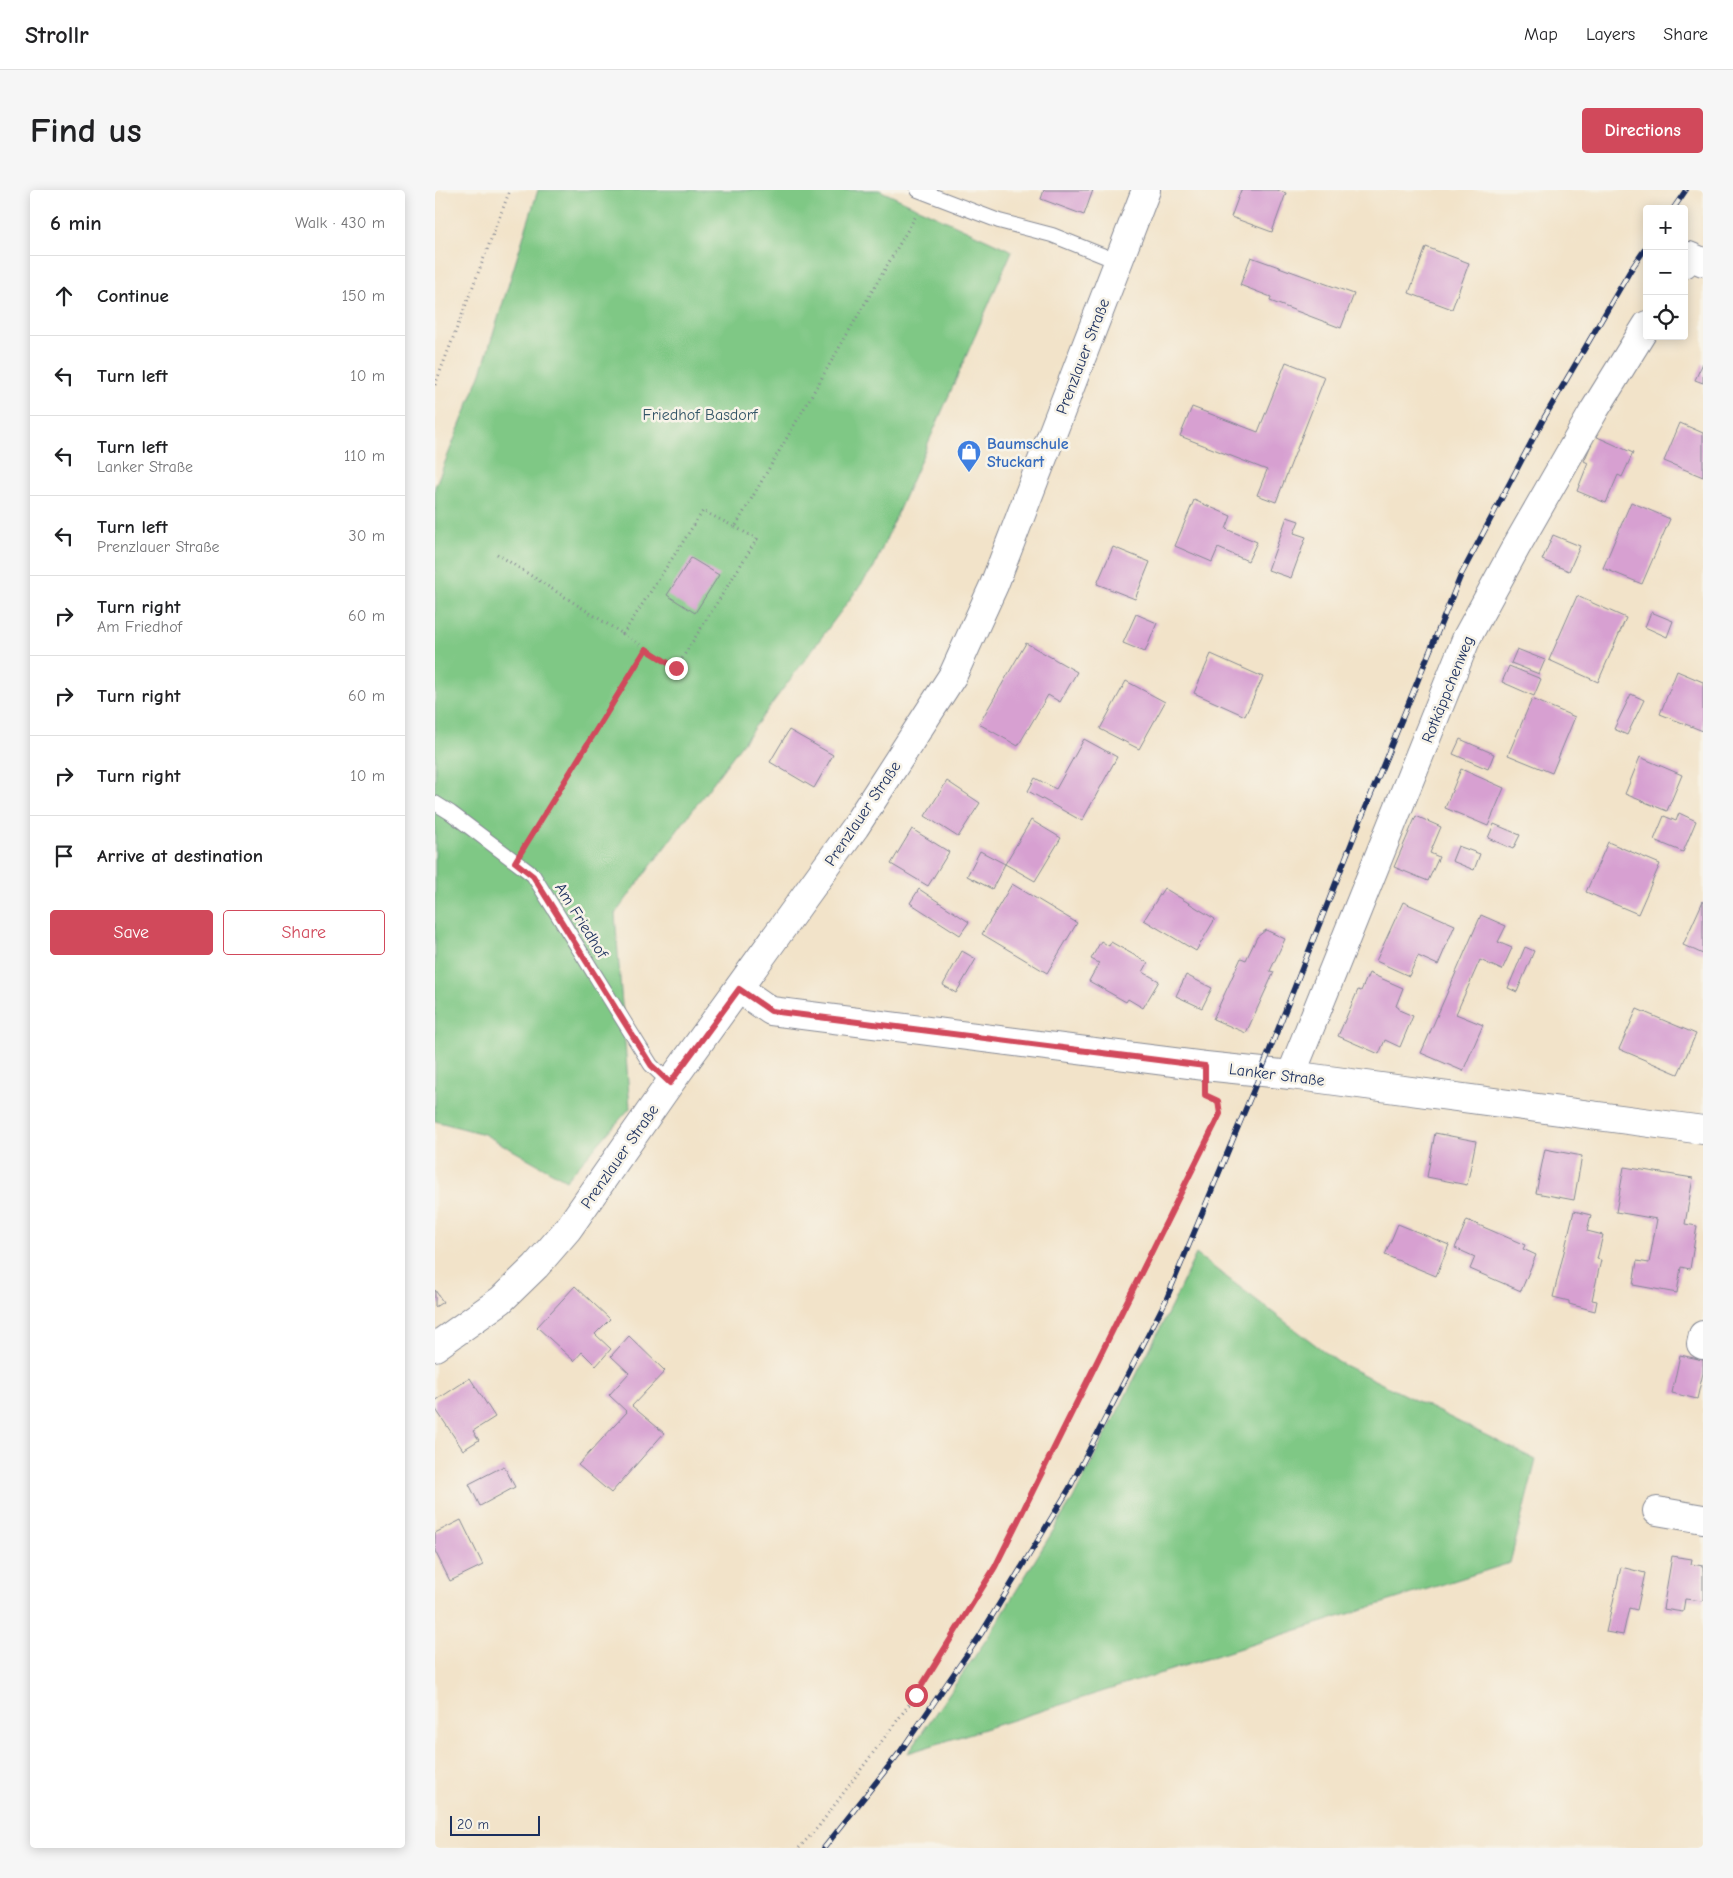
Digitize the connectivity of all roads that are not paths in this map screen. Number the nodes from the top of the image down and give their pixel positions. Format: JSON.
{"nodes":[{"id":1,"x":1146,"y":190,"type":"edge"},
{"id":2,"x":923,"y":192,"type":"edge"},
{"id":3,"x":1688,"y":258,"type":"edge"},
{"id":4,"x":1119,"y":262,"type":"junction"},
{"id":5,"x":1703,"y":262,"type":"edge"},
{"id":6,"x":1643,"y":332,"type":"edge"},
{"id":7,"x":435,"y":803,"type":"edge"},
{"id":8,"x":739,"y":989,"type":"junction"},
{"id":9,"x":1291,"y":1075,"type":"junction"},
{"id":10,"x":670,"y":1083,"type":"junction"},
{"id":11,"x":1701,"y":1123,"type":"edge"},
{"id":12,"x":1703,"y":1335,"type":"edge"},
{"id":13,"x":1703,"y":1345,"type":"edge"},
{"id":14,"x":435,"y":1347,"type":"edge"},
{"id":15,"x":1657,"y":1511,"type":"dead end"},
{"id":16,"x":1703,"y":1519,"type":"edge"}],
"edges":[{"from":1,"to":4,"type":"street","name":"Prenzlauer Straße"},
{"from":2,"to":4,"type":"lane"},
{"from":3,"to":5,"type":"street"},
{"from":4,"to":8,"type":"street","name":"Prenzlauer Straße"},
{"from":6,"to":9,"type":"street","name":"Rotkäppchenweg"},
{"from":7,"to":10,"type":"lane","name":"Am Friedhof"},
{"from":8,"to":9,"type":"street","name":"Lanker Straße"},
{"from":8,"to":10,"type":"street","name":"Prenzlauer Straße"},
{"from":9,"to":11,"type":"street","name":"Lanker Straße"},
{"from":10,"to":14,"type":"street","name":"Prenzlauer Straße"},
{"from":12,"to":13,"type":"street"},
{"from":15,"to":16,"type":"street"}]}
